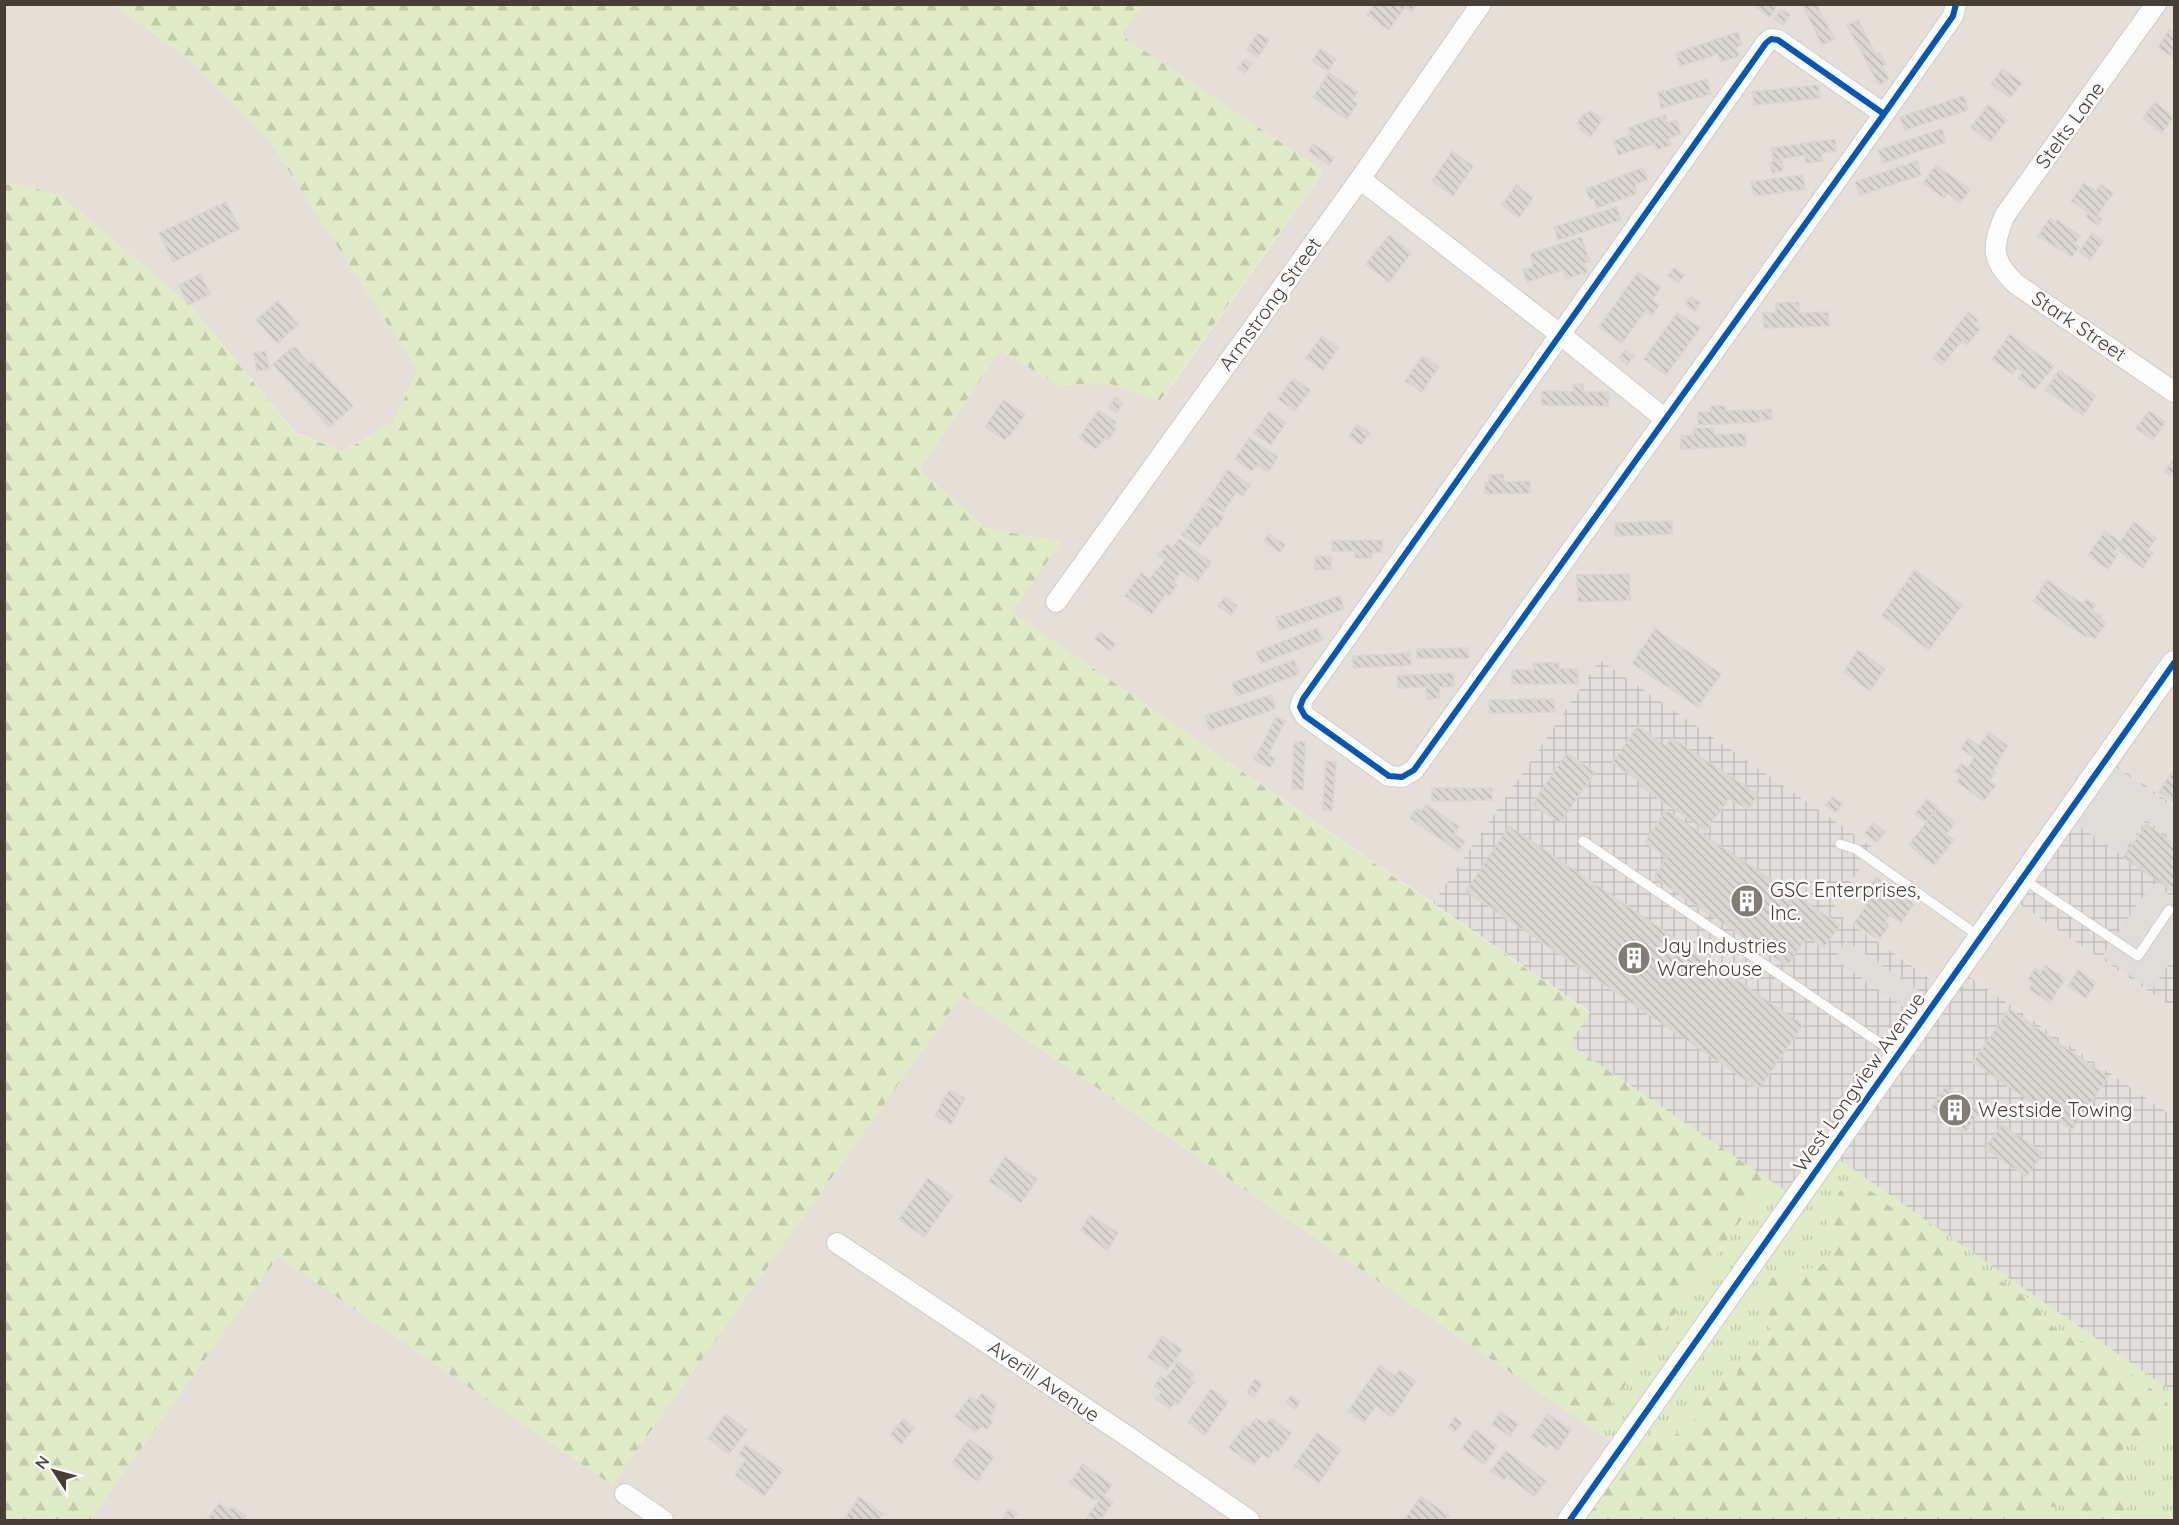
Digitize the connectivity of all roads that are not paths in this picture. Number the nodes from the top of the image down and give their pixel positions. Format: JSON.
{"nodes":[{"id":1,"x":1481,"y":4,"type":"edge"},
{"id":2,"x":1956,"y":4,"type":"edge"},
{"id":3,"x":2156,"y":4,"type":"edge"},
{"id":4,"x":1884,"y":114,"type":"junction"},
{"id":5,"x":1360,"y":179,"type":"junction"},
{"id":6,"x":1995,"y":250,"type":"joint"},
{"id":7,"x":1561,"y":335,"type":"junction"},
{"id":8,"x":2175,"y":392,"type":"edge"},
{"id":9,"x":1665,"y":419,"type":"junction"},
{"id":10,"x":1056,"y":602,"type":"dead end"},
{"id":11,"x":2171,"y":675,"type":"edge"},
{"id":12,"x":1583,"y":841,"type":"dead end"},
{"id":13,"x":1840,"y":844,"type":"dead end"},
{"id":14,"x":2023,"y":879,"type":"junction"},
{"id":15,"x":2169,"y":910,"type":"dead end"},
{"id":16,"x":1982,"y":938,"type":"junction"},
{"id":17,"x":1898,"y":1056,"type":"junction"},
{"id":18,"x":837,"y":1244,"type":"dead end"},
{"id":19,"x":625,"y":1494,"type":"dead end"},
{"id":20,"x":663,"y":1521,"type":"edge"},
{"id":21,"x":1249,"y":1521,"type":"edge"},
{"id":22,"x":1570,"y":1521,"type":"edge"}],
"edges":[{"from":1,"to":5,"type":"street","name":"Armstrong Street"},
{"from":2,"to":4,"type":"street"},
{"from":3,"to":6,"type":"street","name":"Stelts Lane"},
{"from":4,"to":7,"type":"street"},
{"from":4,"to":9,"type":"street"},
{"from":5,"to":7,"type":"street"},
{"from":5,"to":10,"type":"street","name":"Armstrong Street"},
{"from":6,"to":8,"type":"street","name":"Stark Street"},
{"from":7,"to":9,"type":"street"},
{"from":7,"to":9,"type":"street"},
{"from":11,"to":14,"type":"street","name":"West Longview Avenue"},
{"from":12,"to":17,"type":"lane"},
{"from":13,"to":16,"type":"lane"},
{"from":14,"to":15,"type":"lane"},
{"from":14,"to":16,"type":"street","name":"West Longview Avenue"},
{"from":16,"to":17,"type":"street","name":"West Longview Avenue"},
{"from":17,"to":22,"type":"street","name":"West Longview Avenue"},
{"from":18,"to":21,"type":"street","name":"Averill Avenue"},
{"from":19,"to":20,"type":"street"}]}
